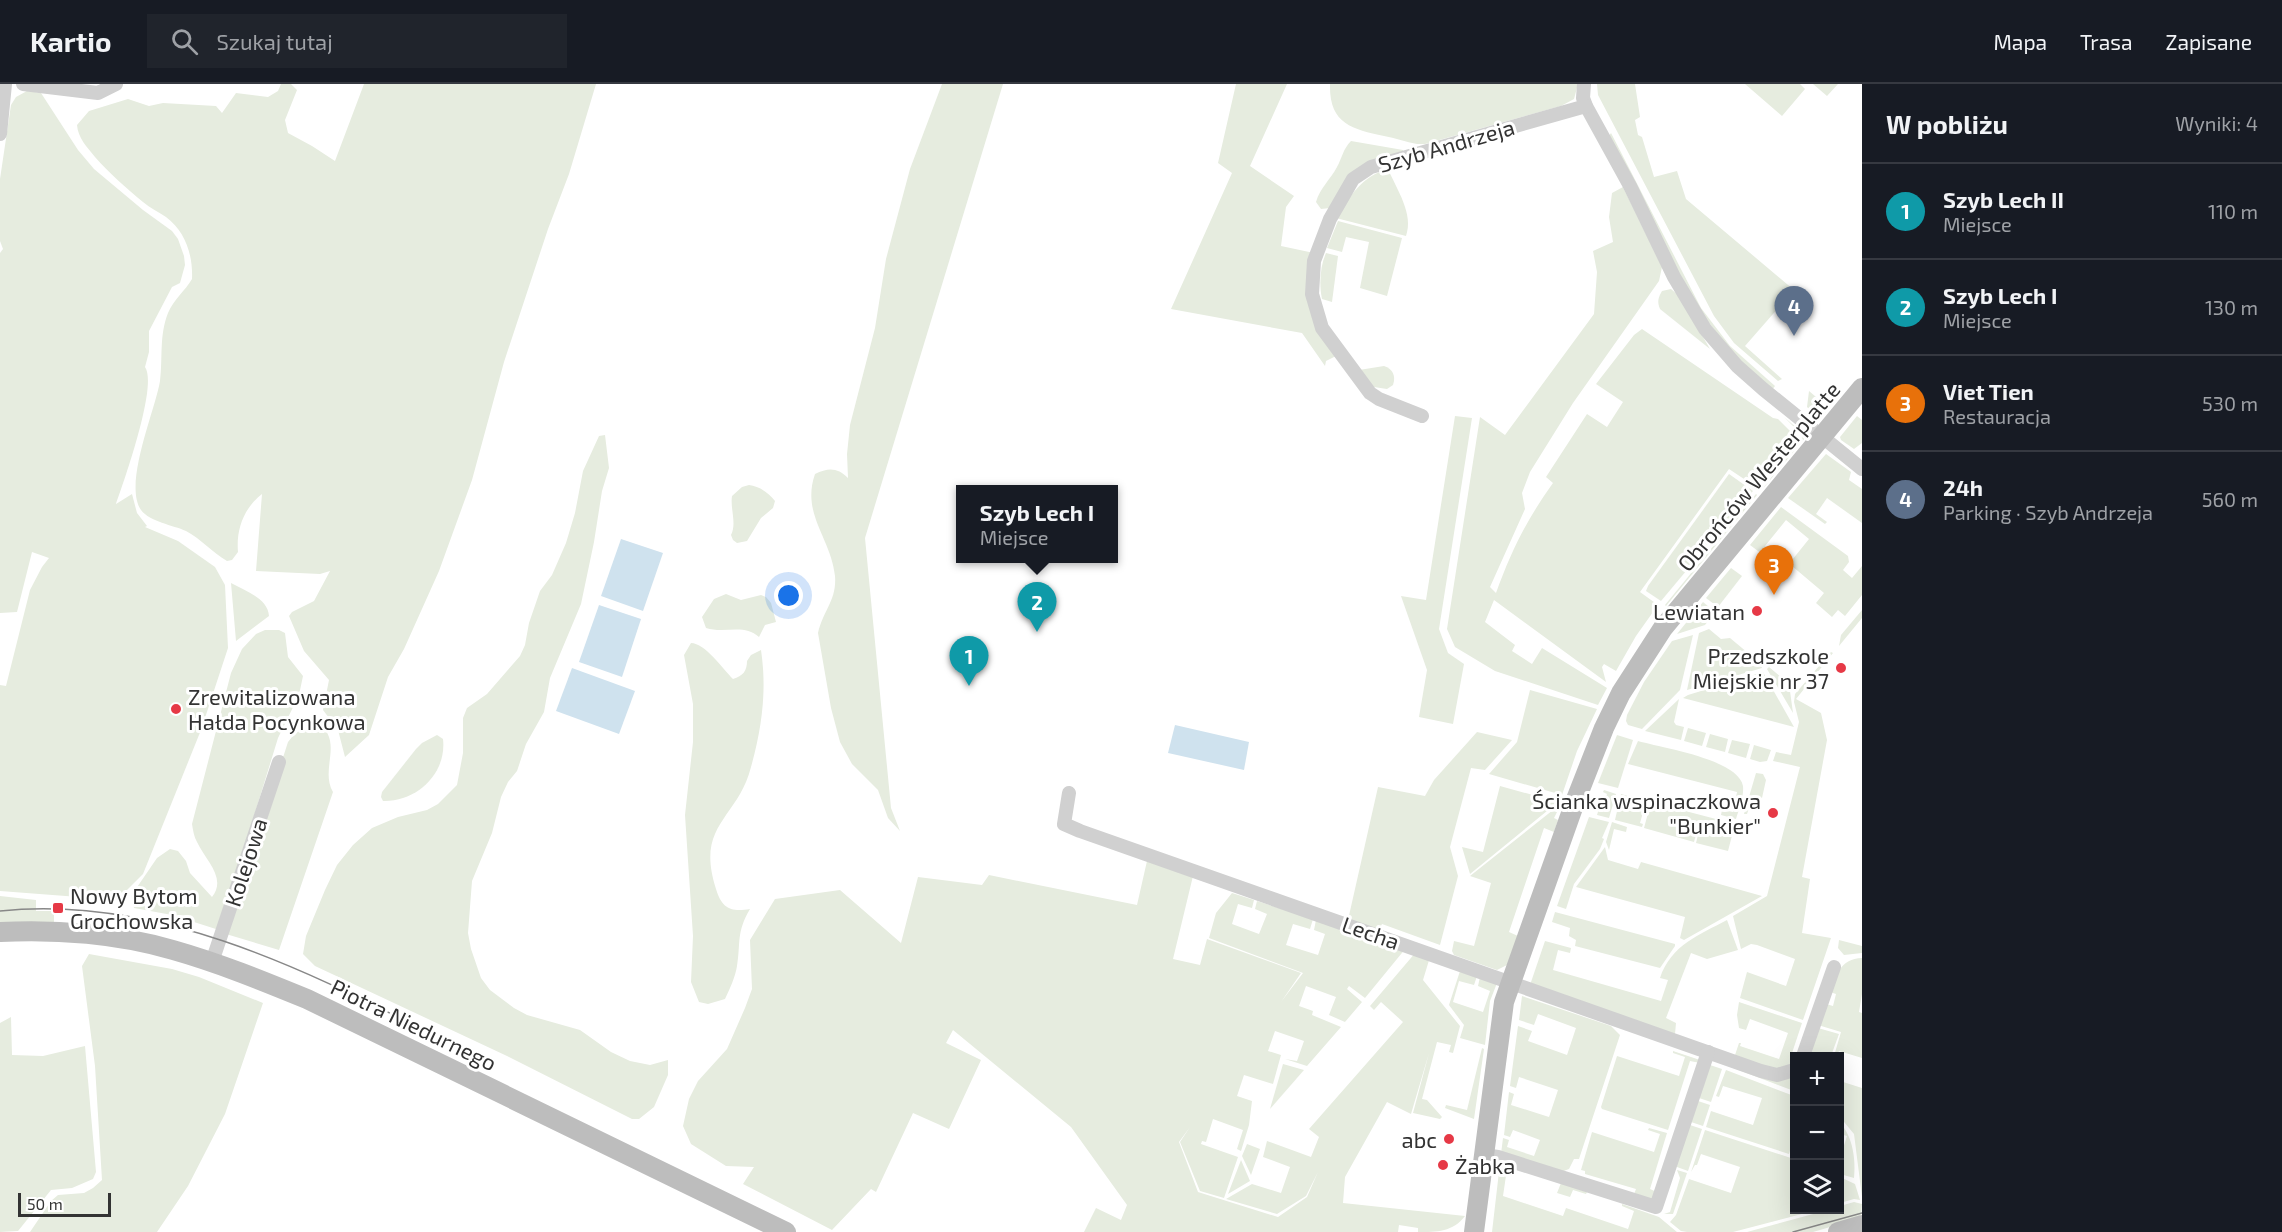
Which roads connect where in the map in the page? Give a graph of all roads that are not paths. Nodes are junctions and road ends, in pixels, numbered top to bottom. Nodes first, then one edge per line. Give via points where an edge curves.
1 (5, 84) edge
2 (23, 84) edge
3 (116, 84) edge
4 (1584, 84) edge
5 (1586, 106) junction
6 (0, 134) edge
7 (1862, 388) edge
8 (1422, 416) dead end
9 (1821, 437) junction
10 (1862, 469) edge
11 (279, 762) dead end
12 (1069, 793) dead end
13 (0, 932) edge
14 (212, 962) junction
15 (1834, 967) dead end
16 (1510, 983) junction
17 (1708, 1052) junction
18 (1804, 1052) edge
19 (1790, 1071) edge
20 (1484, 1155) junction
21 (1862, 1225) edge
22 (786, 1232) edge
23 (1474, 1232) edge
24 (1838, 1232) edge

1 - 6 street
2 - 3 street via 98,93
4 - 5 street
5 - 8 street, Szyb Andrzeja via 1371,167 1346,188 1314,261 1312,294 1322,328 1371,393
5 - 9 street via 1705,329 1737,366
7 - 9 street, Obrońców Westerplatte
9 - 10 street
9 - 16 street, Obrońców Westerplatte via 1676,611 1621,693 1582,782
11 - 14 street, Kolejowa
12 - 16 street, Lecha via 1064,824
13 - 14 street, Piotra Niedurnego via 107,937
14 - 22 street, Piotra Niedurnego via 307,999
15 - 18 street
16 - 17 street, Lecha
16 - 20 street, Obrońców Westerplatte via 1504,1002
17 - 19 street, Lecha via 1777,1075
17 - 20 street via 1656,1207
20 - 23 street, Obrońców Westerplatte
21 - 24 street

